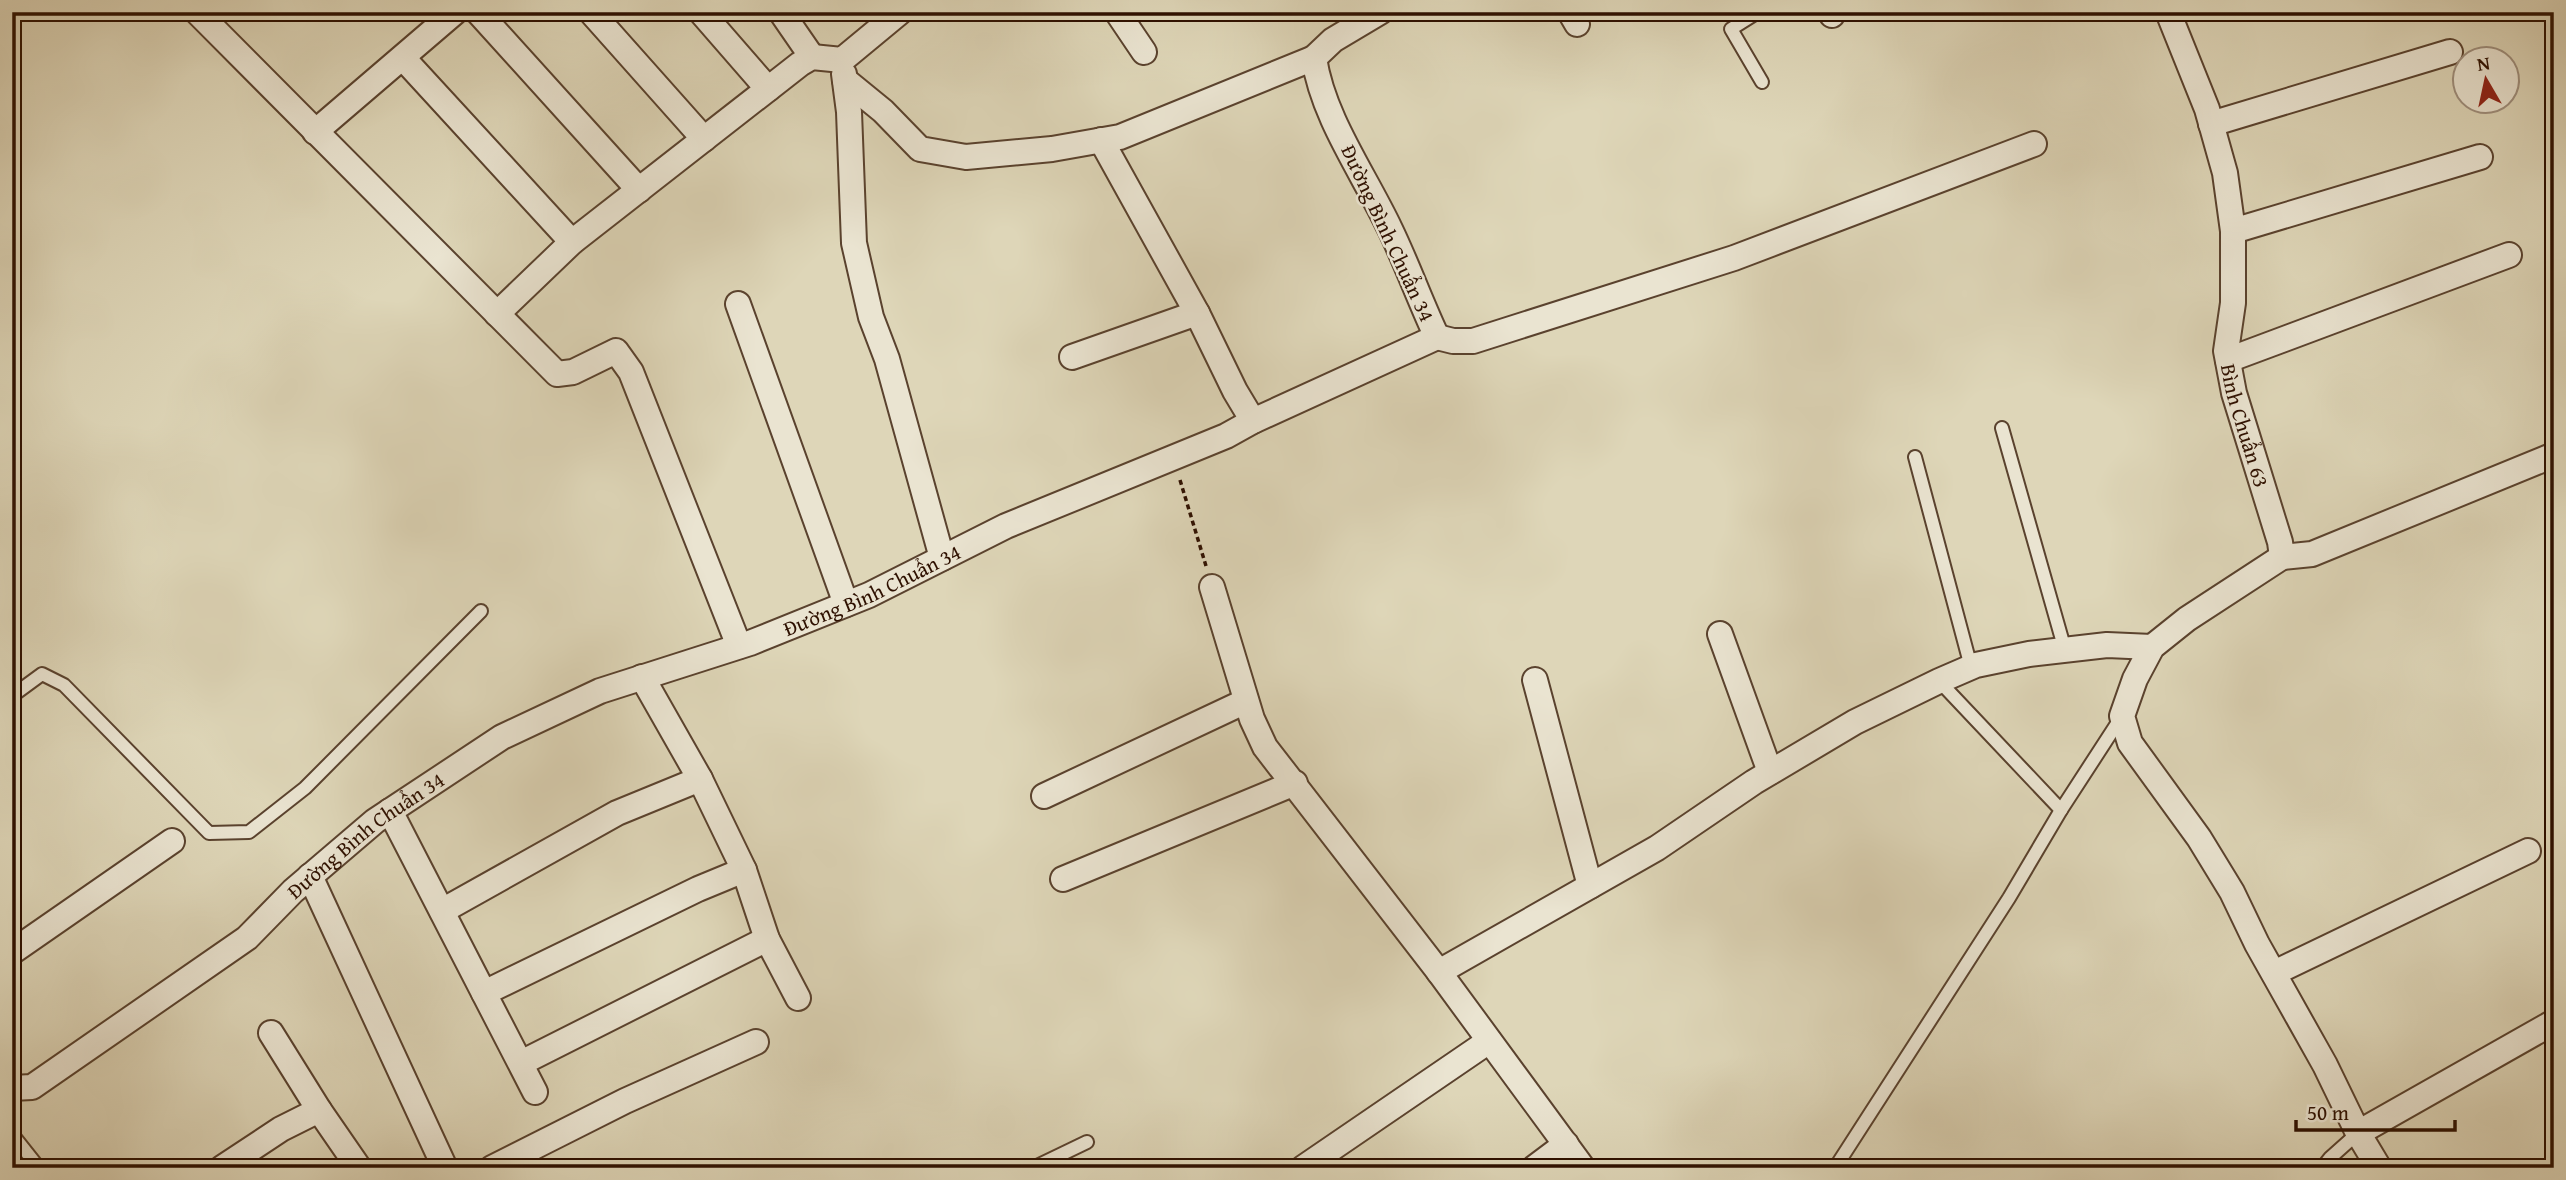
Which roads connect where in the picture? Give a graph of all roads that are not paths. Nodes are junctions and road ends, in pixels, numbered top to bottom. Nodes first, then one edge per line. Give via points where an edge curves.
1 (197, 12) edge
2 (455, 12) edge
3 (478, 12) edge
4 (592, 12) edge
5 (701, 12) edge
6 (781, 12) edge
7 (900, 12) edge
8 (1117, 12) edge
9 (1380, 12) edge
10 (1758, 12) edge
11 (2168, 12) edge
12 (1344, 22) edge
13 (1144, 52) dead end
14 (2450, 52) dead end
15 (812, 57) junction
16 (402, 58) junction
17 (1314, 58) junction
18 (843, 70) junction
19 (1762, 82) dead end
20 (768, 89) junction
21 (2211, 124) junction
22 (315, 132) junction
23 (704, 139) junction
24 (1101, 140) junction
25 (2034, 144) dead end
26 (2480, 158) dead end
27 (639, 190) junction
28 (2233, 231) junction
29 (572, 242) junction
30 (2509, 255) dead end
31 (738, 304) dead end
32 (1197, 313) junction
33 (497, 314) junction
34 (1437, 337) junction
35 (1072, 357) dead end
36 (2228, 360) junction
37 (1253, 421) junction
38 (2001, 428) dead end
39 (2554, 455) edge
40 (1915, 457) dead end
41 (2283, 557) junction
42 (942, 558) junction
43 (1212, 587) road end
44 (846, 604) junction
45 (481, 611) dead end
46 (1720, 634) dead end
47 (739, 646) junction
48 (2152, 647) junction
49 (2065, 650) junction
50 (1971, 667) junction
51 (642, 677) junction
52 (1535, 680) dead end
53 (1939, 681) junction
54 (12, 696) edge
55 (1247, 701) junction
56 (2122, 716) junction
57 (1770, 772) junction
58 (700, 779) junction
59 (1295, 783) junction
60 (1044, 796) dead end
61 (2061, 810) junction
62 (390, 811) junction
63 (172, 841) dead end
64 (2528, 851) dead end
65 (744, 870) junction
66 (310, 876) junction
67 (1063, 879) dead end
68 (1590, 886) junction
69 (442, 911) junction
70 (767, 939) junction
71 (12, 952) edge
72 (1439, 972) junction
73 (2273, 973) junction
74 (484, 993) junction
75 (798, 998) dead end
76 (2554, 1022) edge
77 (271, 1033) dead end
78 (1489, 1041) junction
79 (757, 1042) dead end
80 (521, 1063) junction
81 (12, 1088) edge
82 (536, 1092) dead end
83 (319, 1110) junction
84 (2358, 1133) junction
85 (12, 1134) edge
86 (1087, 1142) dead end
87 (1566, 1144) junction
88 (39, 1168) edge
89 (222, 1168) edge
90 (359, 1168) edge
91 (445, 1168) edge
92 (492, 1168) edge
93 (1033, 1168) edge
94 (1303, 1168) edge
95 (1534, 1168) edge
96 (1583, 1168) edge
97 (1835, 1168) edge
98 (2322, 1168) edge
99 (2379, 1168) edge

1 - 22 street
2 - 16 street
3 - 27 street
4 - 23 street
5 - 20 street
6 - 15 street
7 - 18 street
8 - 13 street
9 - 12 street
10 - 19 lane via 1731,29
11 - 21 street, Bình Chuẩn 63
12 - 17 street
14 - 21 street
15 - 18 street
15 - 20 street
16 - 22 street
16 - 29 street
17 - 24 street via 1120,137
17 - 34 street, Đường Bình Chuẩn 34 via 1349,153 1390,229
18 - 24 street via 920,149 966,157
18 - 42 street via 854,243 871,317
20 - 23 street
21 - 28 street, Bình Chuẩn 63 via 2225,173
22 - 33 street
23 - 27 street
24 - 32 street
25 - 34 street via 1734,258 1473,341
26 - 28 street
27 - 29 street
28 - 36 street, Bình Chuẩn 63
29 - 33 street
30 - 36 street
31 - 44 street
32 - 35 street
32 - 37 street
33 - 47 street via 557,374 573,372 616,351 631,372
34 - 37 street, Đường Bình Chuẩn 34
36 - 41 street, Bình Chuẩn 63
37 - 42 street, Đường Bình Chuẩn 34
38 - 49 lane
39 - 41 street via 2312,554
40 - 50 lane
41 - 48 street via 2196,612
42 - 44 street, Đường Bình Chuẩn 34
43 - 55 street
44 - 47 street, Đường Bình Chuẩn 34
45 - 54 lane via 305,788 249,832 209,834 64,685 42,674
46 - 57 street
47 - 51 street, Đường Bình Chuẩn 34
48 - 49 street via 2107,645
48 - 56 street via 2134,679
49 - 50 street
50 - 53 street
51 - 58 street
51 - 62 street, Đường Bình Chuẩn 34 via 600,691 502,737
52 - 68 street
53 - 57 street via 1855,722
53 - 61 lane
55 - 59 street via 1265,747
55 - 60 street
56 - 61 lane
56 - 73 street via 2130,743 2199,838
57 - 68 street via 1657,848
58 - 65 street
58 - 69 street via 617,813
59 - 67 street
59 - 72 street
61 - 97 lane
62 - 66 street, Đường Bình Chuẩn 34
62 - 69 street
63 - 71 street
64 - 73 street
65 - 70 street
65 - 74 street
66 - 81 street, Đường Bình Chuẩn 34 via 247,938 32,1087
66 - 91 street
68 - 72 street
69 - 74 street
70 - 75 street
70 - 80 street
72 - 78 street
73 - 84 street
74 - 80 street
76 - 84 street
77 - 83 street
78 - 87 street
78 - 94 street
79 - 92 street
80 - 82 street
83 - 89 street
83 - 90 street
84 - 98 lane
84 - 99 street
85 - 88 lane
86 - 93 lane
87 - 95 street
87 - 96 street

